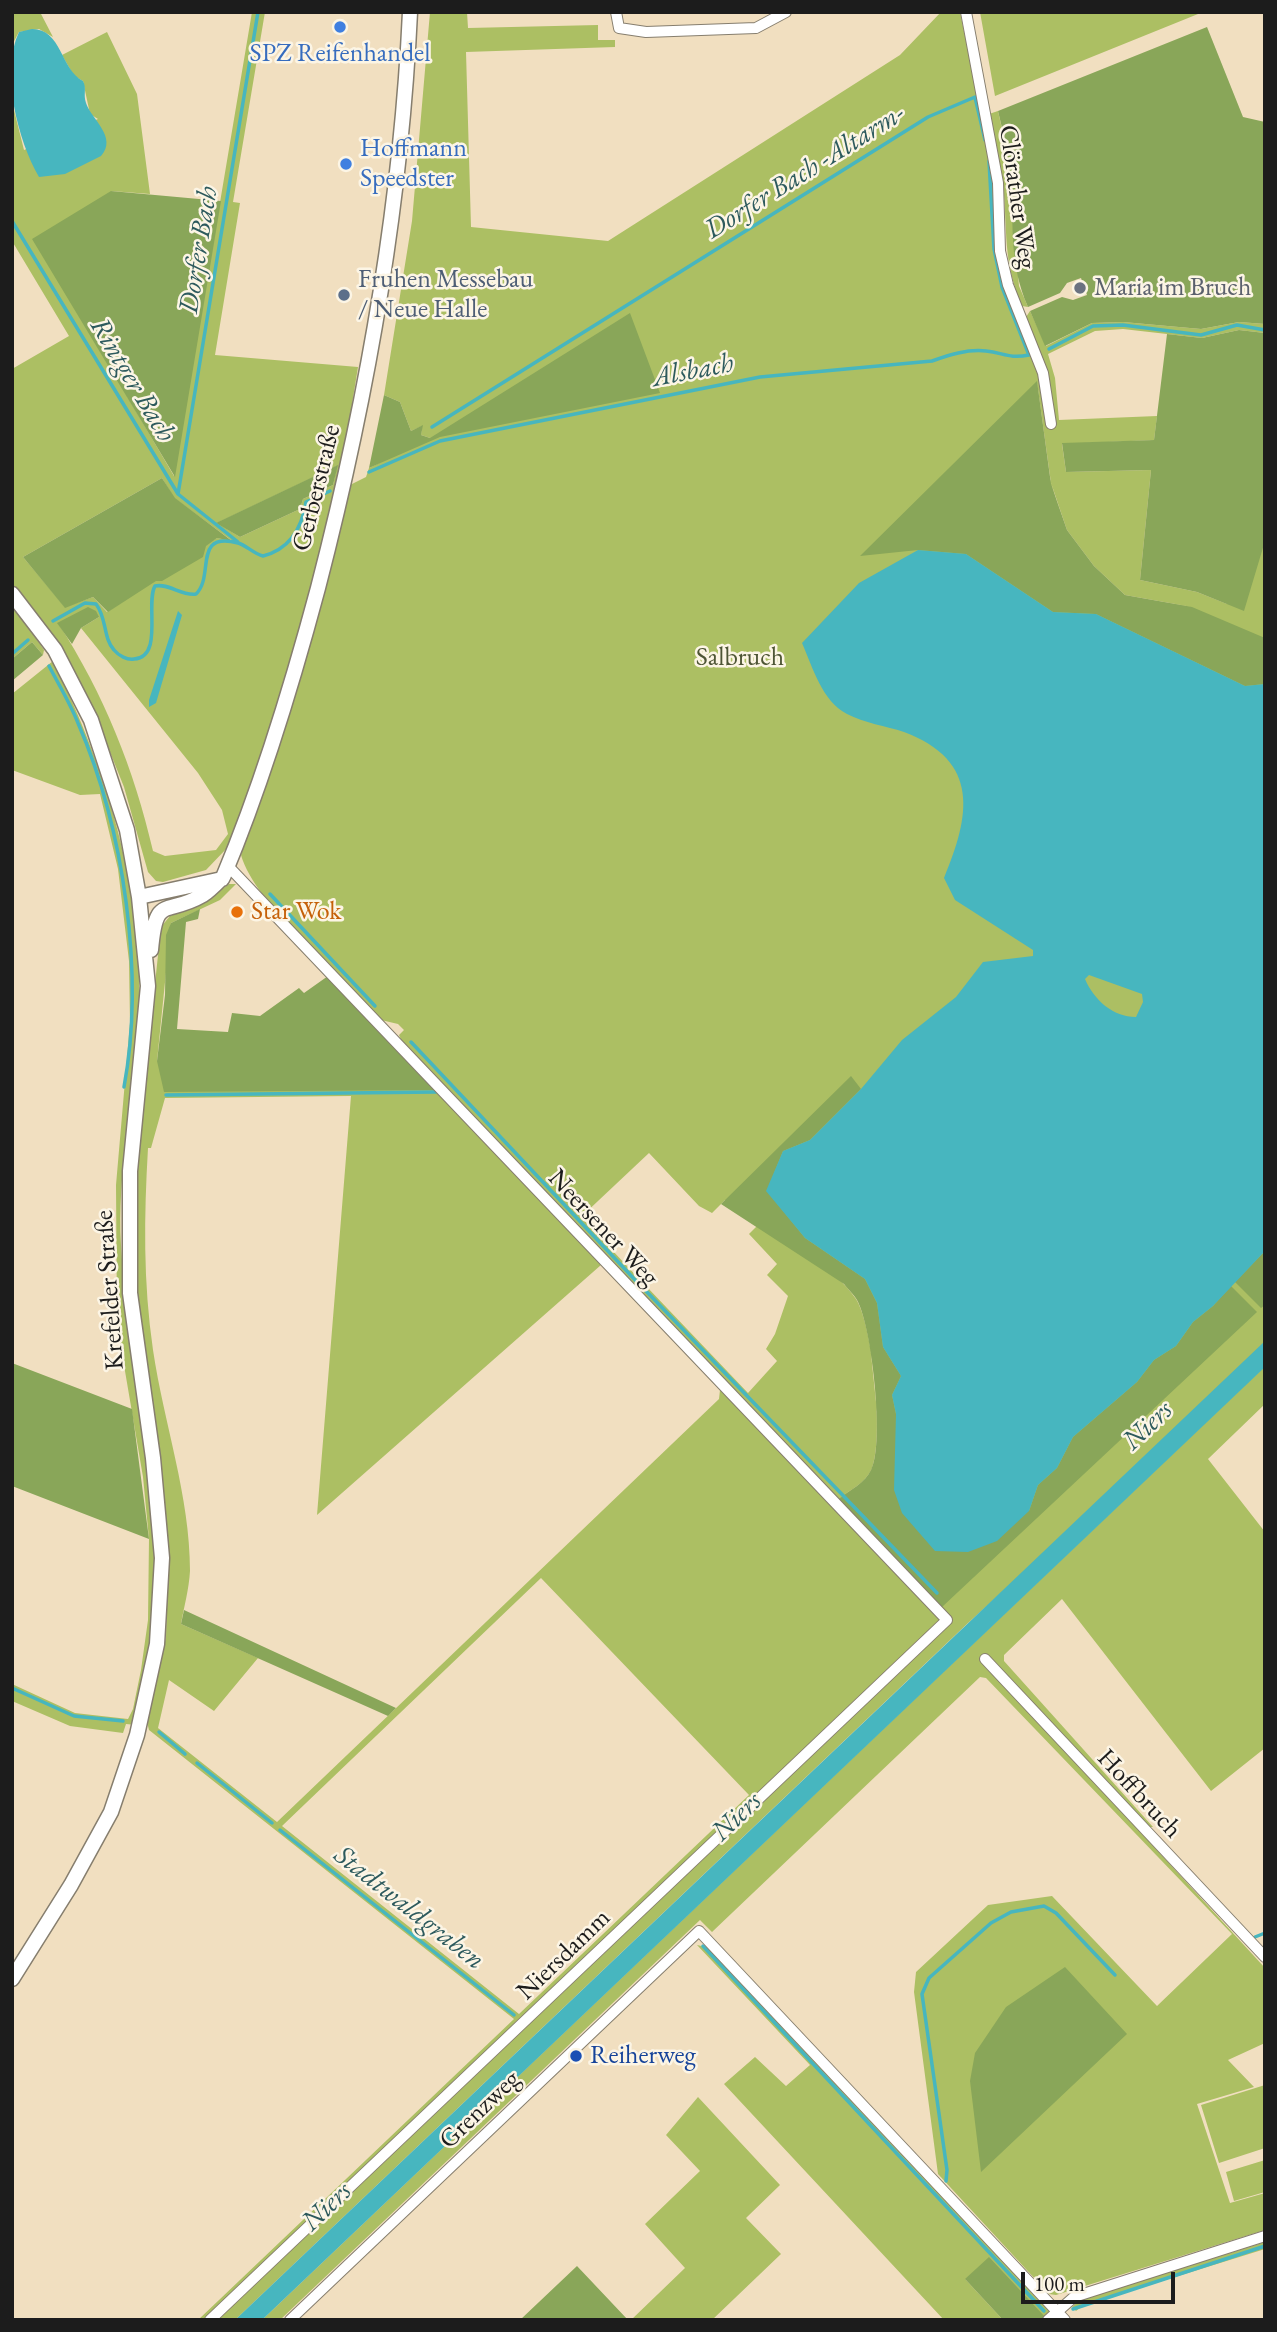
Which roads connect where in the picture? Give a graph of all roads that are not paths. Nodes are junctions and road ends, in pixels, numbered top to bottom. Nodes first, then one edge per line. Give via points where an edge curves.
1 (410, 12) edge
2 (617, 12) edge
3 (786, 12) edge
4 (966, 12) edge
5 (1051, 424) dead end
6 (12, 594) edge
7 (225, 872) junction
8 (139, 897) junction
9 (148, 986) junction
10 (947, 1620) joint
11 (985, 1659) dead end
12 (1265, 1957) edge
13 (12, 1979) edge
14 (1265, 2236) edge
15 (1062, 2316) edge
16 (210, 2320) edge
17 (290, 2320) edge
18 (1048, 2320) edge

1 - 7 main road, Gerberstraße via 390,235 351,462 293,678
2 - 3 street via 619,28 646,32 756,28
4 - 5 street, Clörather Weg via 998,183 1000,250 1008,285 1043,373
6 - 8 main road, Krefelder Straße via 55,650 91,720 127,830
7 - 8 main road
7 - 9 main road via 202,895 158,914
7 - 10 street, Neersener Weg
8 - 9 main road, Krefelder Straße
9 - 13 main road, Krefelder Straße via 128,1241 133,1322 162,1558 157,1644 137,1735 111,1812
10 - 16 street, Niersdamm
11 - 12 street, Hoffbruch
14 - 15 street via 1074,2297
15 - 17 street, Grenzweg via 699,1931
15 - 18 street

